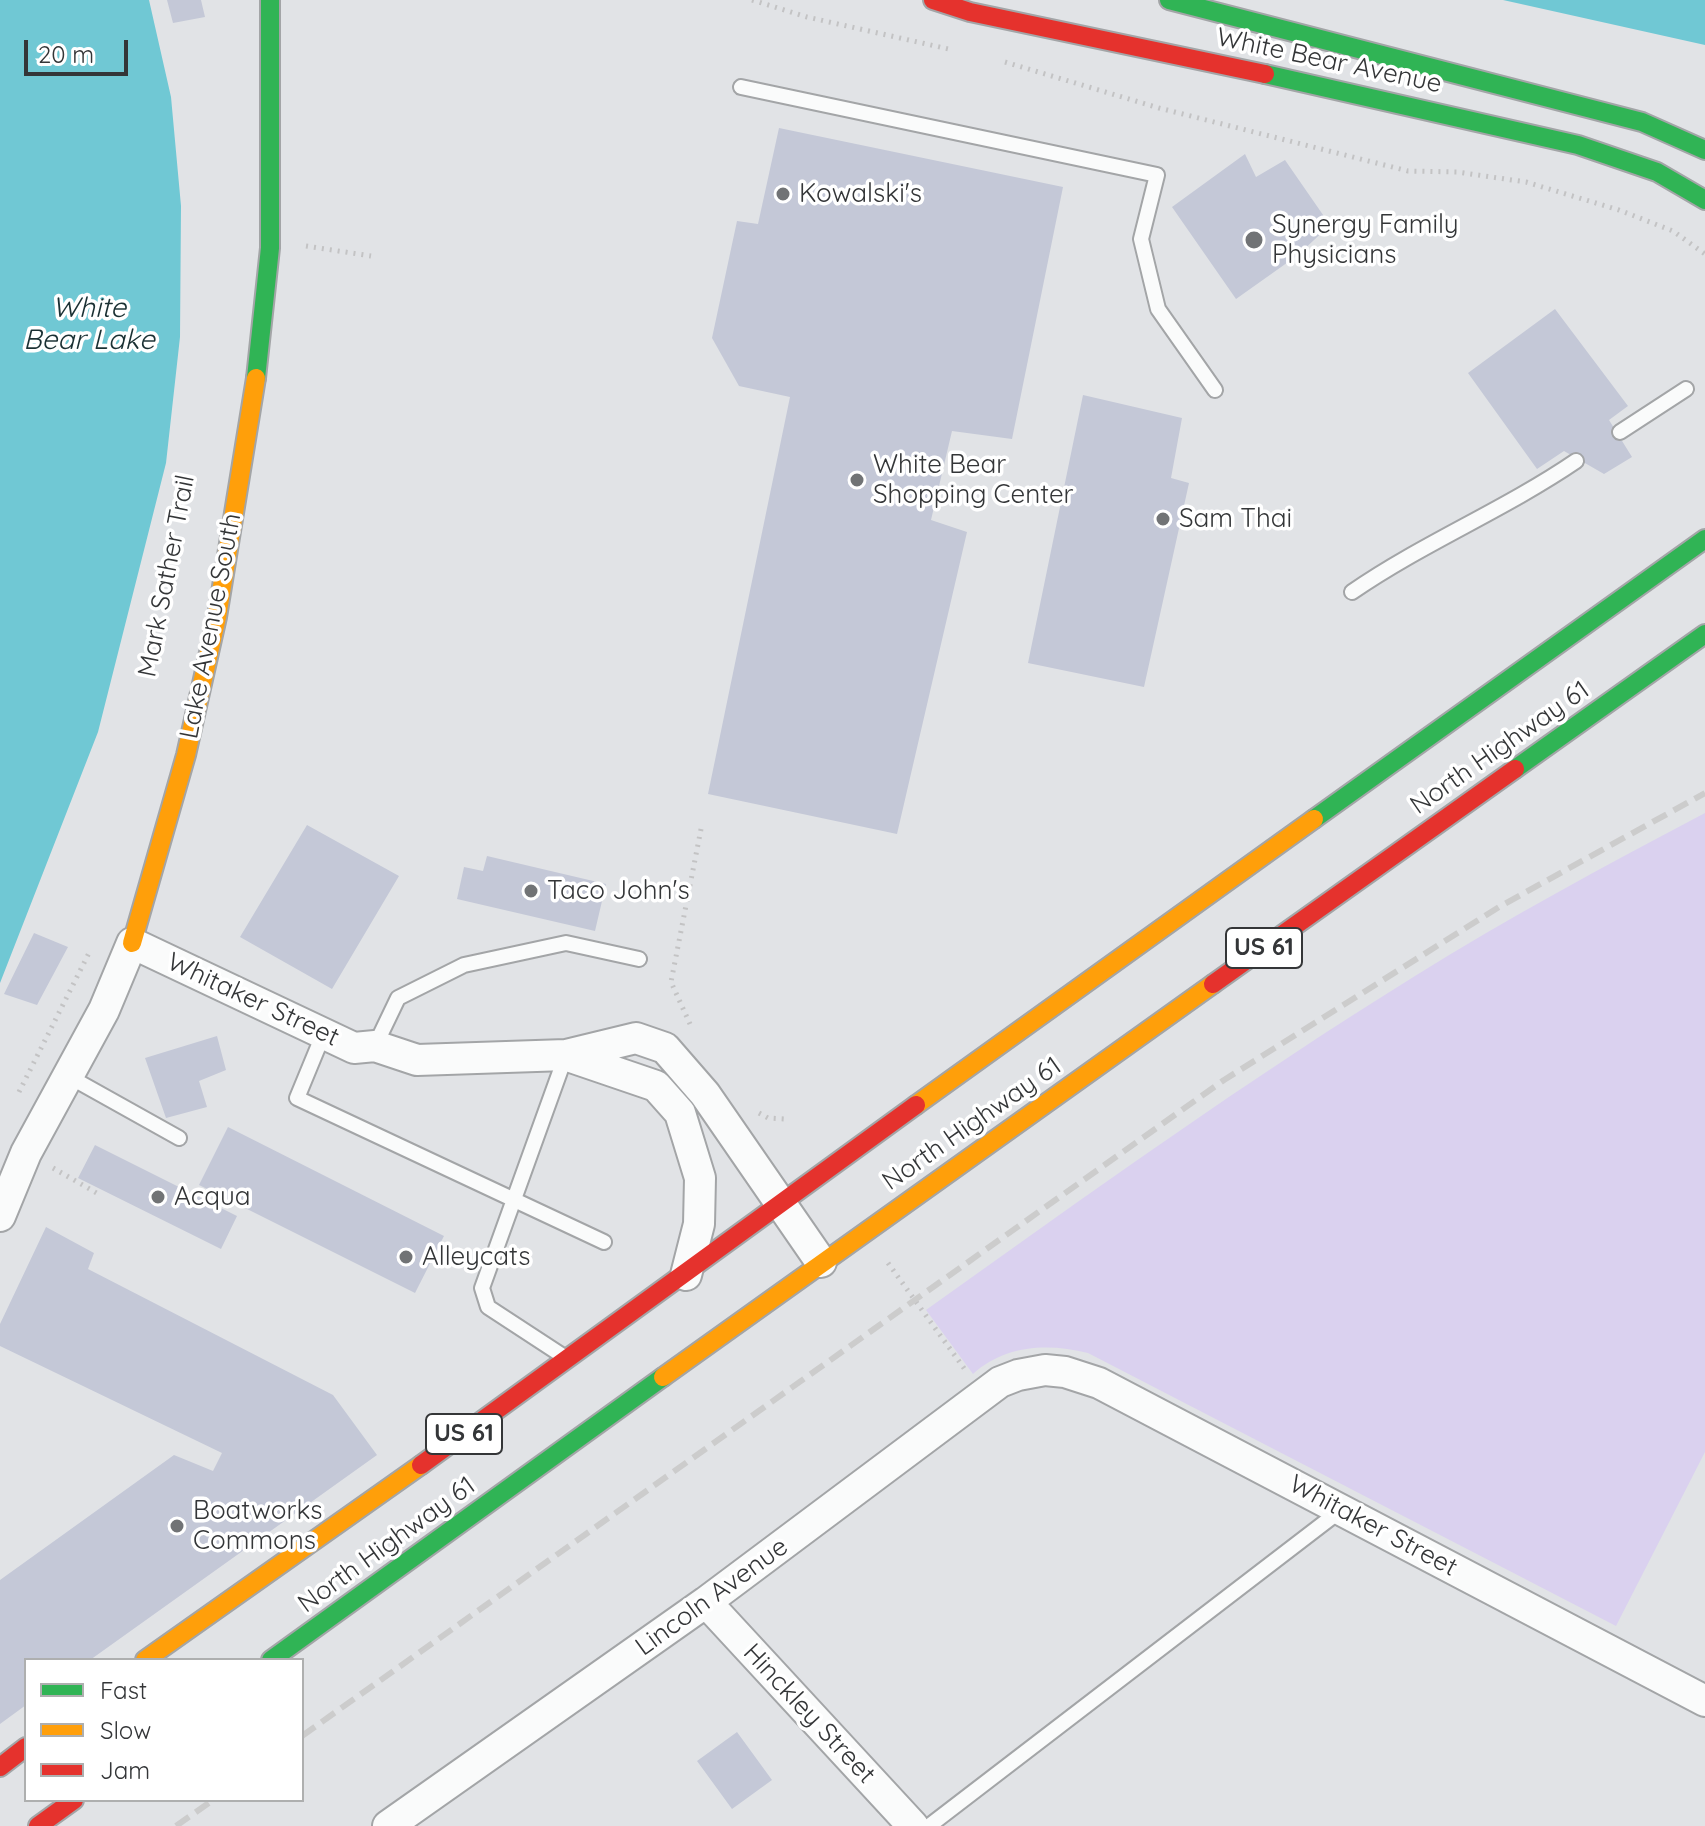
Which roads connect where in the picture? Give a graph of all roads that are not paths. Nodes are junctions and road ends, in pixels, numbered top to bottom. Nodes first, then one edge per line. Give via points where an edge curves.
1 (270, 0) edge
2 (933, 0) edge
3 (1169, 0) edge
4 (741, 87) dead end
5 (1705, 150) edge
6 (1705, 200) edge
7 (1686, 389) dead end
8 (1215, 390) dead end
9 (1620, 432) dead end
10 (1576, 461) dead end
11 (1705, 539) edge
12 (1352, 592) dead end
13 (1705, 634) edge
14 (132, 943) junction
15 (639, 959) dead end
16 (323, 1035) junction
17 (375, 1046) junction
18 (566, 1055) junction
19 (68, 1076) junction
20 (179, 1138) dead end
21 (515, 1199) junction
22 (4, 1204) edge
23 (781, 1206) junction
24 (604, 1242) dead end
25 (821, 1262) junction
26 (686, 1275) junction
27 (569, 1360) junction
28 (1035, 1371) joint
29 (1341, 1510) junction
30 (706, 1602) junction
31 (148, 1658) edge
32 (274, 1658) edge
33 (1705, 1701) edge
34 (24, 1749) edge
35 (0, 1767) edge
36 (71, 1802) edge
37 (38, 1826) edge
38 (388, 1826) edge
39 (913, 1826) edge
40 (929, 1826) edge

1 - 14 main road, Lake Avenue South via 270,248 256,378 217,617 186,755
2 - 6 main road, White Bear Avenue via 1563,141 1657,172
3 - 5 main road, White Bear Avenue via 1642,122
4 - 8 lane via 1157,175 1141,239 1158,309
7 - 9 lane
10 - 12 lane
11 - 23 main road, North Highway 61 / US 61
13 - 25 main road, North Highway 61 / US 61
14 - 16 street, Whitaker Street
14 - 19 street, Lake Avenue South
15 - 17 lane via 566,943 464,965 398,998
16 - 17 street, Whitaker Street via 354,1048
16 - 21 lane via 297,1098
17 - 18 street, Whitaker Street via 417,1060
18 - 21 lane
18 - 23 street, Whitaker Street via 636,1038 665,1048 705,1094
18 - 26 street, Whitaker Street via 656,1086 680,1113 700,1178 699,1224
19 - 20 lane
19 - 22 street, Lake Avenue South
21 - 24 lane
21 - 27 lane via 482,1288 488,1307
23 - 25 street, Whitaker Street
23 - 26 main road, North Highway 61 / US 61
25 - 32 main road, North Highway 61 / US 61
26 - 27 main road, North Highway 61 / US 61
27 - 31 main road, North Highway 61 / US 61
28 - 29 street, Whitaker Street via 1065,1372 1099,1383
28 - 30 street, Lincoln Avenue via 1006,1379
29 - 33 street, Whitaker Street
29 - 40 lane
30 - 38 street, Lincoln Avenue
30 - 39 street, Hinckley Street
34 - 35 main road
36 - 37 main road

